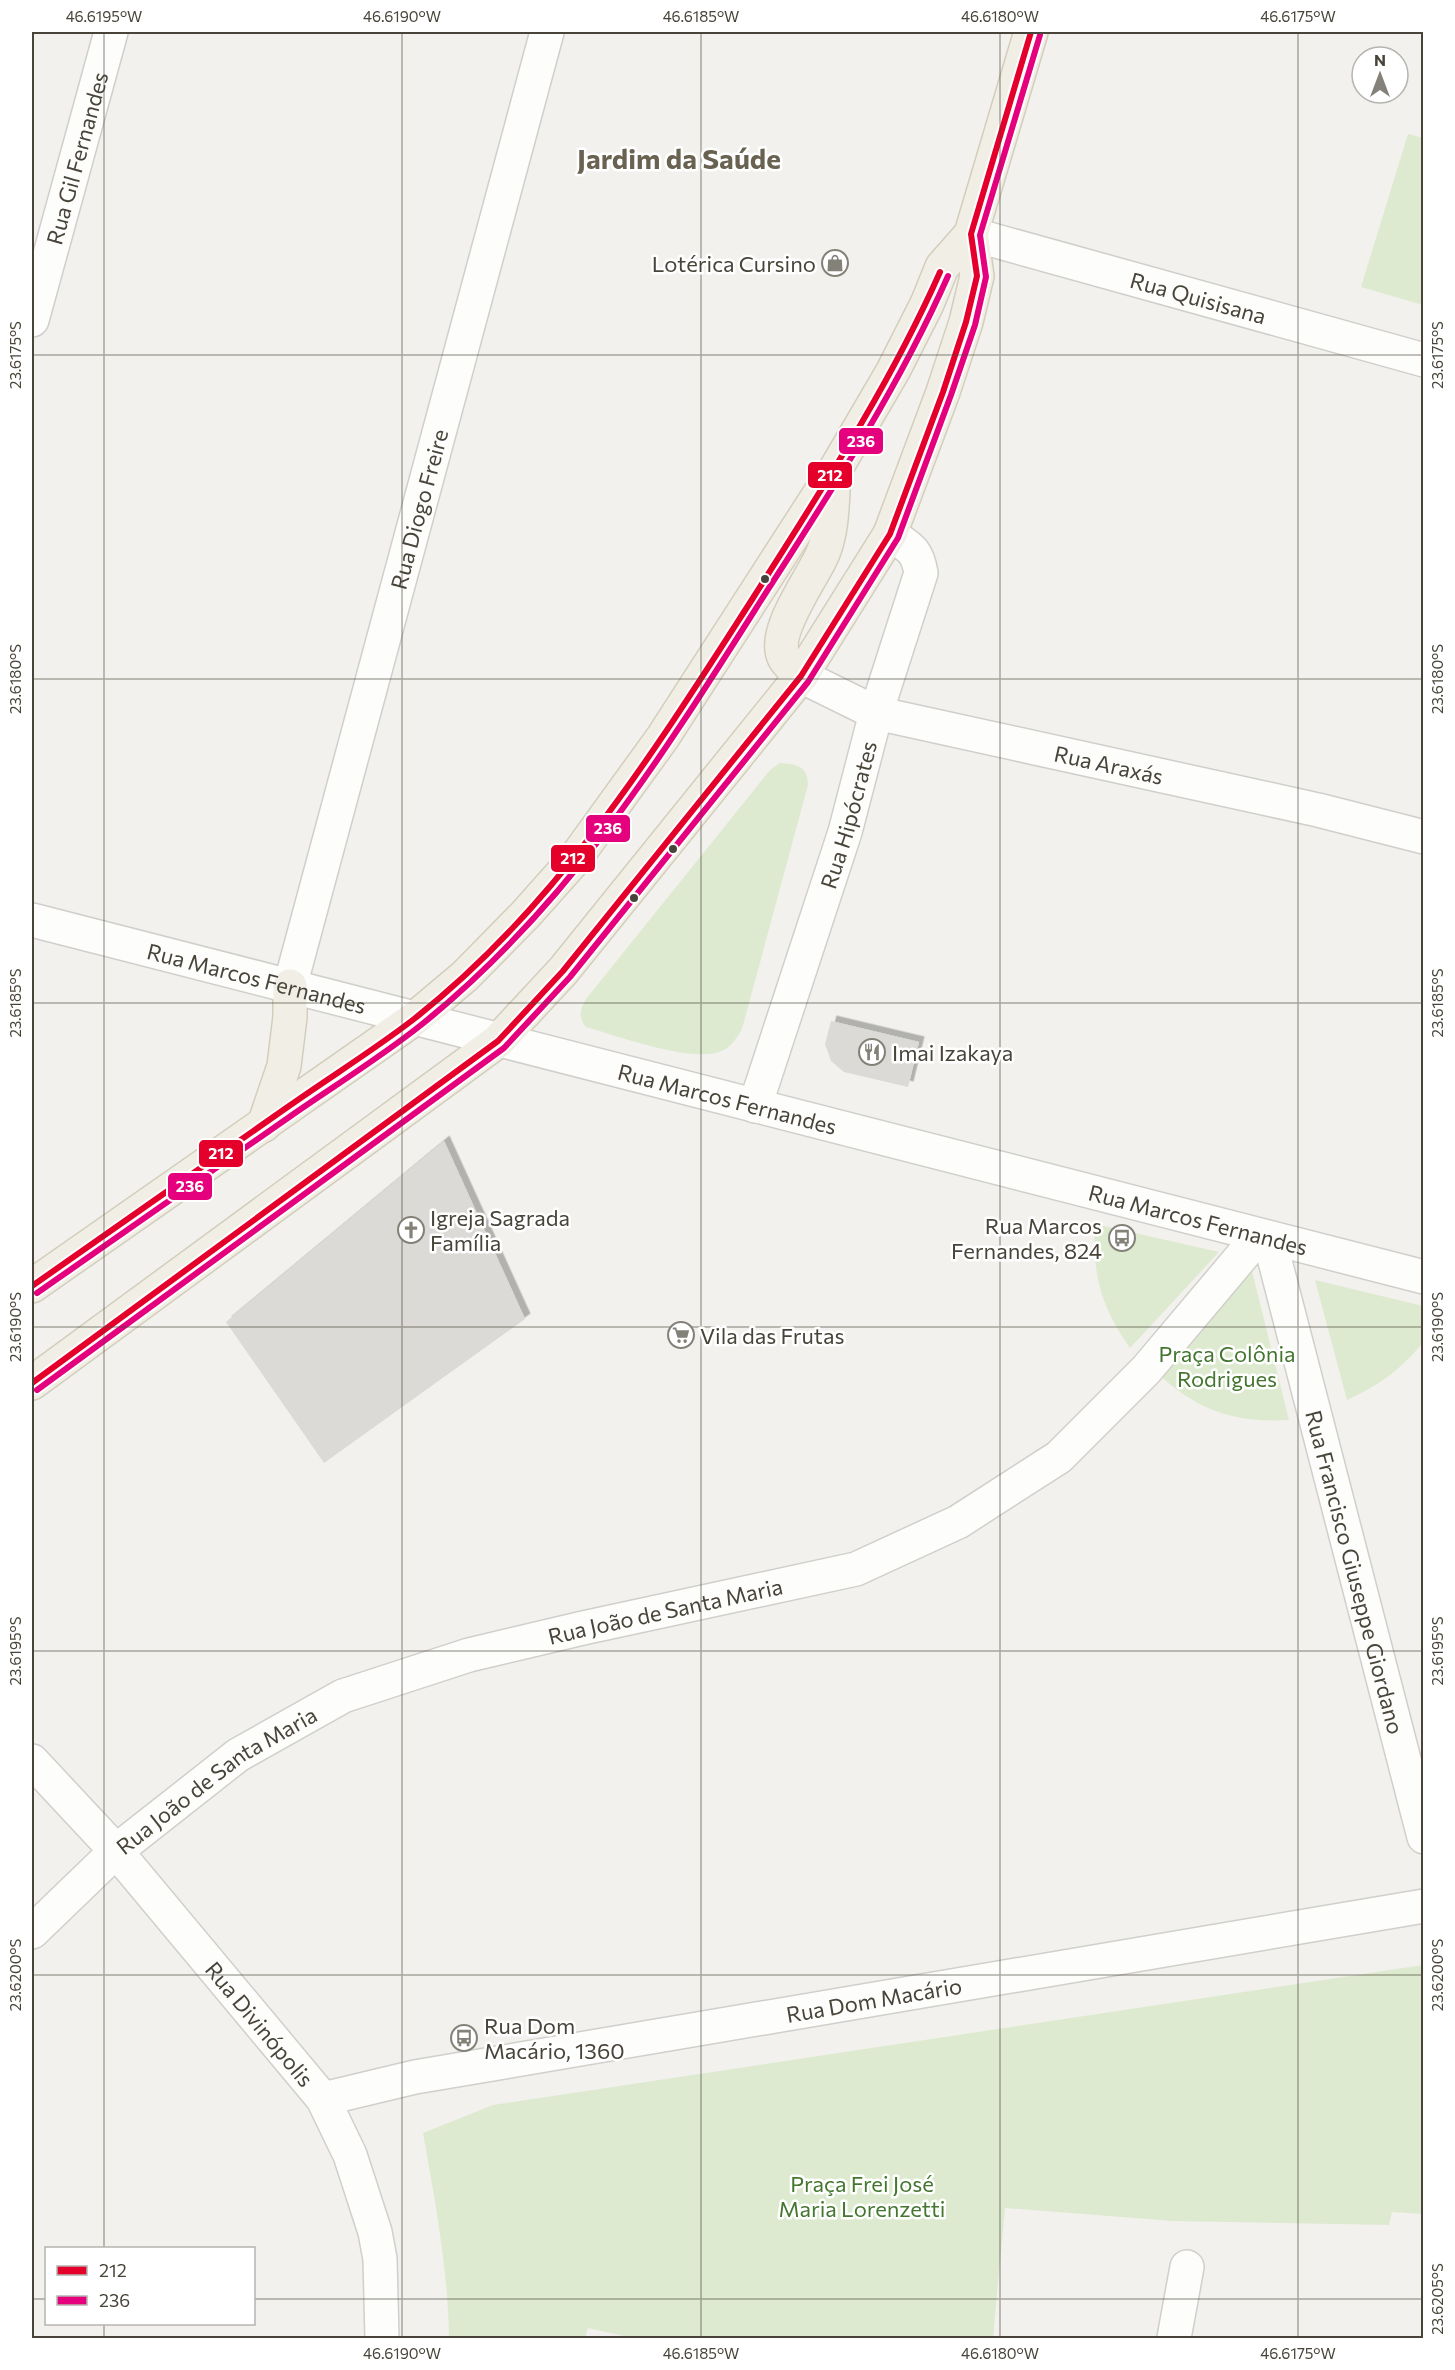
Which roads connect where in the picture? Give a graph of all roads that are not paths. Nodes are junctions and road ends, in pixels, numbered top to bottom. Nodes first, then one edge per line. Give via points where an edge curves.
1 (111, 32) edge
2 (547, 32) edge
3 (1031, 32) edge
4 (971, 234) junction
5 (32, 320) edge
6 (1424, 360) edge
7 (835, 470) junction
8 (890, 534) junction
9 (801, 676) junction
10 (876, 713) junction
11 (1424, 837) edge
12 (32, 920) edge
13 (290, 986) junction
14 (414, 1019) junction
15 (498, 1041) junction
16 (755, 1106) junction
17 (264, 1125) junction
18 (1264, 1237) junction
19 (1424, 1278) edge
20 (32, 1286) edge
21 (32, 1383) edge
22 (32, 1761) edge
23 (1424, 1837) edge
24 (116, 1851) junction
25 (1424, 1906) edge
26 (32, 1932) edge
27 (323, 2099) junction
28 (1187, 2267) dead end
29 (381, 2338) edge
30 (1174, 2338) edge

1 - 5 street, Rua Gil Fernandes
2 - 13 street, Rua Diogo Freire
3 - 4 main road
4 - 6 street, Rua Quisisana
4 - 7 main road via 942,267 893,371
4 - 8 main road via 977,276 966,322
7 - 9 main road via 824,552 782,638 784,658
7 - 14 main road via 663,737 574,860 465,976
8 - 9 main road
8 - 10 street, Rua Hipócrates via 914,550 921,573
9 - 10 street, Rua Araxás
9 - 15 main road via 563,970
10 - 11 street, Rua Araxás
10 - 16 street, Rua Hipócrates via 845,832
12 - 13 street, Rua Marcos Fernandes
13 - 14 street, Rua Marcos Fernandes
13 - 17 main road via 286,1058
14 - 15 street, Rua Marcos Fernandes
14 - 17 main road
15 - 16 street, Rua Marcos Fernandes
15 - 21 main road
16 - 18 street, Rua Marcos Fernandes
17 - 20 main road
18 - 19 street, Rua Marcos Fernandes
18 - 23 street, Rua Francisco Giuseppe Giordano
18 - 24 street, Rua João de Santa Maria via 1146,1370 1059,1456 958,1522 856,1569 469,1655 343,1696 238,1755
22 - 24 street, Rua Divinópolis
24 - 26 street, Rua João de Santa Maria
24 - 27 street, Rua Divinópolis
25 - 27 street, Rua Dom Macário via 415,2077
27 - 29 street, Rua Divinópolis via 350,2154 375,2232 380,2259
28 - 30 street

